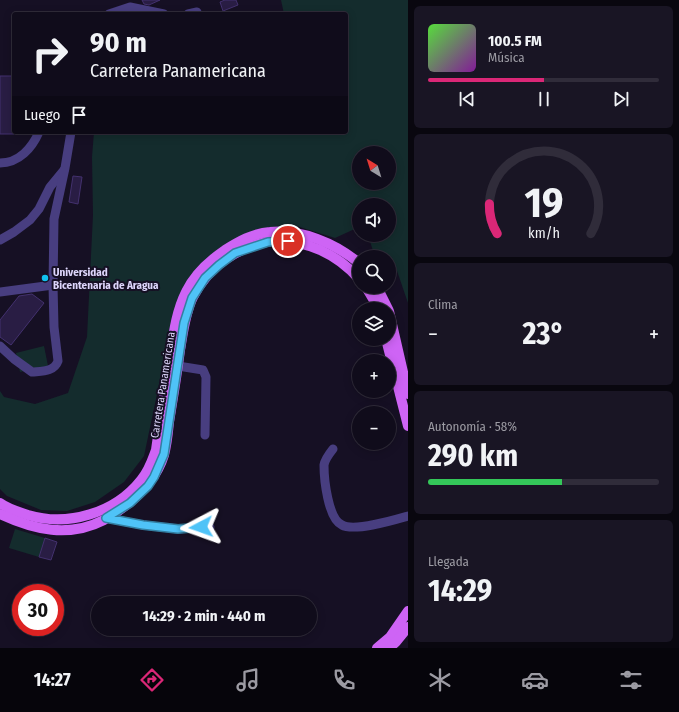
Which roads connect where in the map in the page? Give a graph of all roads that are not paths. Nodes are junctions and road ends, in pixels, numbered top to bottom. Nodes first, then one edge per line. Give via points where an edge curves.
1 (116, 12) edge
2 (154, 12) edge
3 (38, 134) edge
4 (71, 134) edge
5 (0, 163) edge
6 (65, 168) junction
7 (0, 240) edge
8 (352, 257) edge
9 (352, 272) edge
10 (52, 285) junction
11 (0, 292) edge
12 (396, 341) edge
13 (0, 346) edge
14 (388, 346) edge
15 (178, 366) junction
16 (408, 394) edge
17 (408, 426) edge
18 (206, 436) dead end
19 (333, 449) dead end
20 (0, 503) edge
21 (0, 514) edge
22 (408, 516) edge
23 (106, 518) junction
24 (210, 527) dead end
25 (408, 611) edge
26 (408, 627) edge
27 (377, 648) edge
28 (389, 648) edge

1 - 2 street via 130,7
3 - 5 street via 29,150 11,162
4 - 6 street
6 - 7 street via 50,186 39,209 30,220
6 - 10 street via 54,219
8 - 20 main road, Carretera Panamericana via 324,241 301,234 270,232 247,238 215,257 200,271 186,292 176,320 156,450 141,480 126,496 93,514 82,517 51,520 21,513
9 - 15 main road, Carretera Panamericana via 328,254 295,242 268,242 235,253 205,278 192,298 184,323
10 - 11 street
10 - 13 street via 58,361 56,365 52,369 32,372
12 - 16 main road
14 - 17 main road
15 - 18 street via 205,372
15 - 23 main road, Carretera Panamericana via 164,454 158,469 130,503
19 - 22 street via 324,464 328,503 336,521 348,527 393,521
21 - 23 main road, Carretera Panamericana via 48,530 83,529
23 - 24 street via 178,529
25 - 27 main road via 390,636
26 - 28 main road

